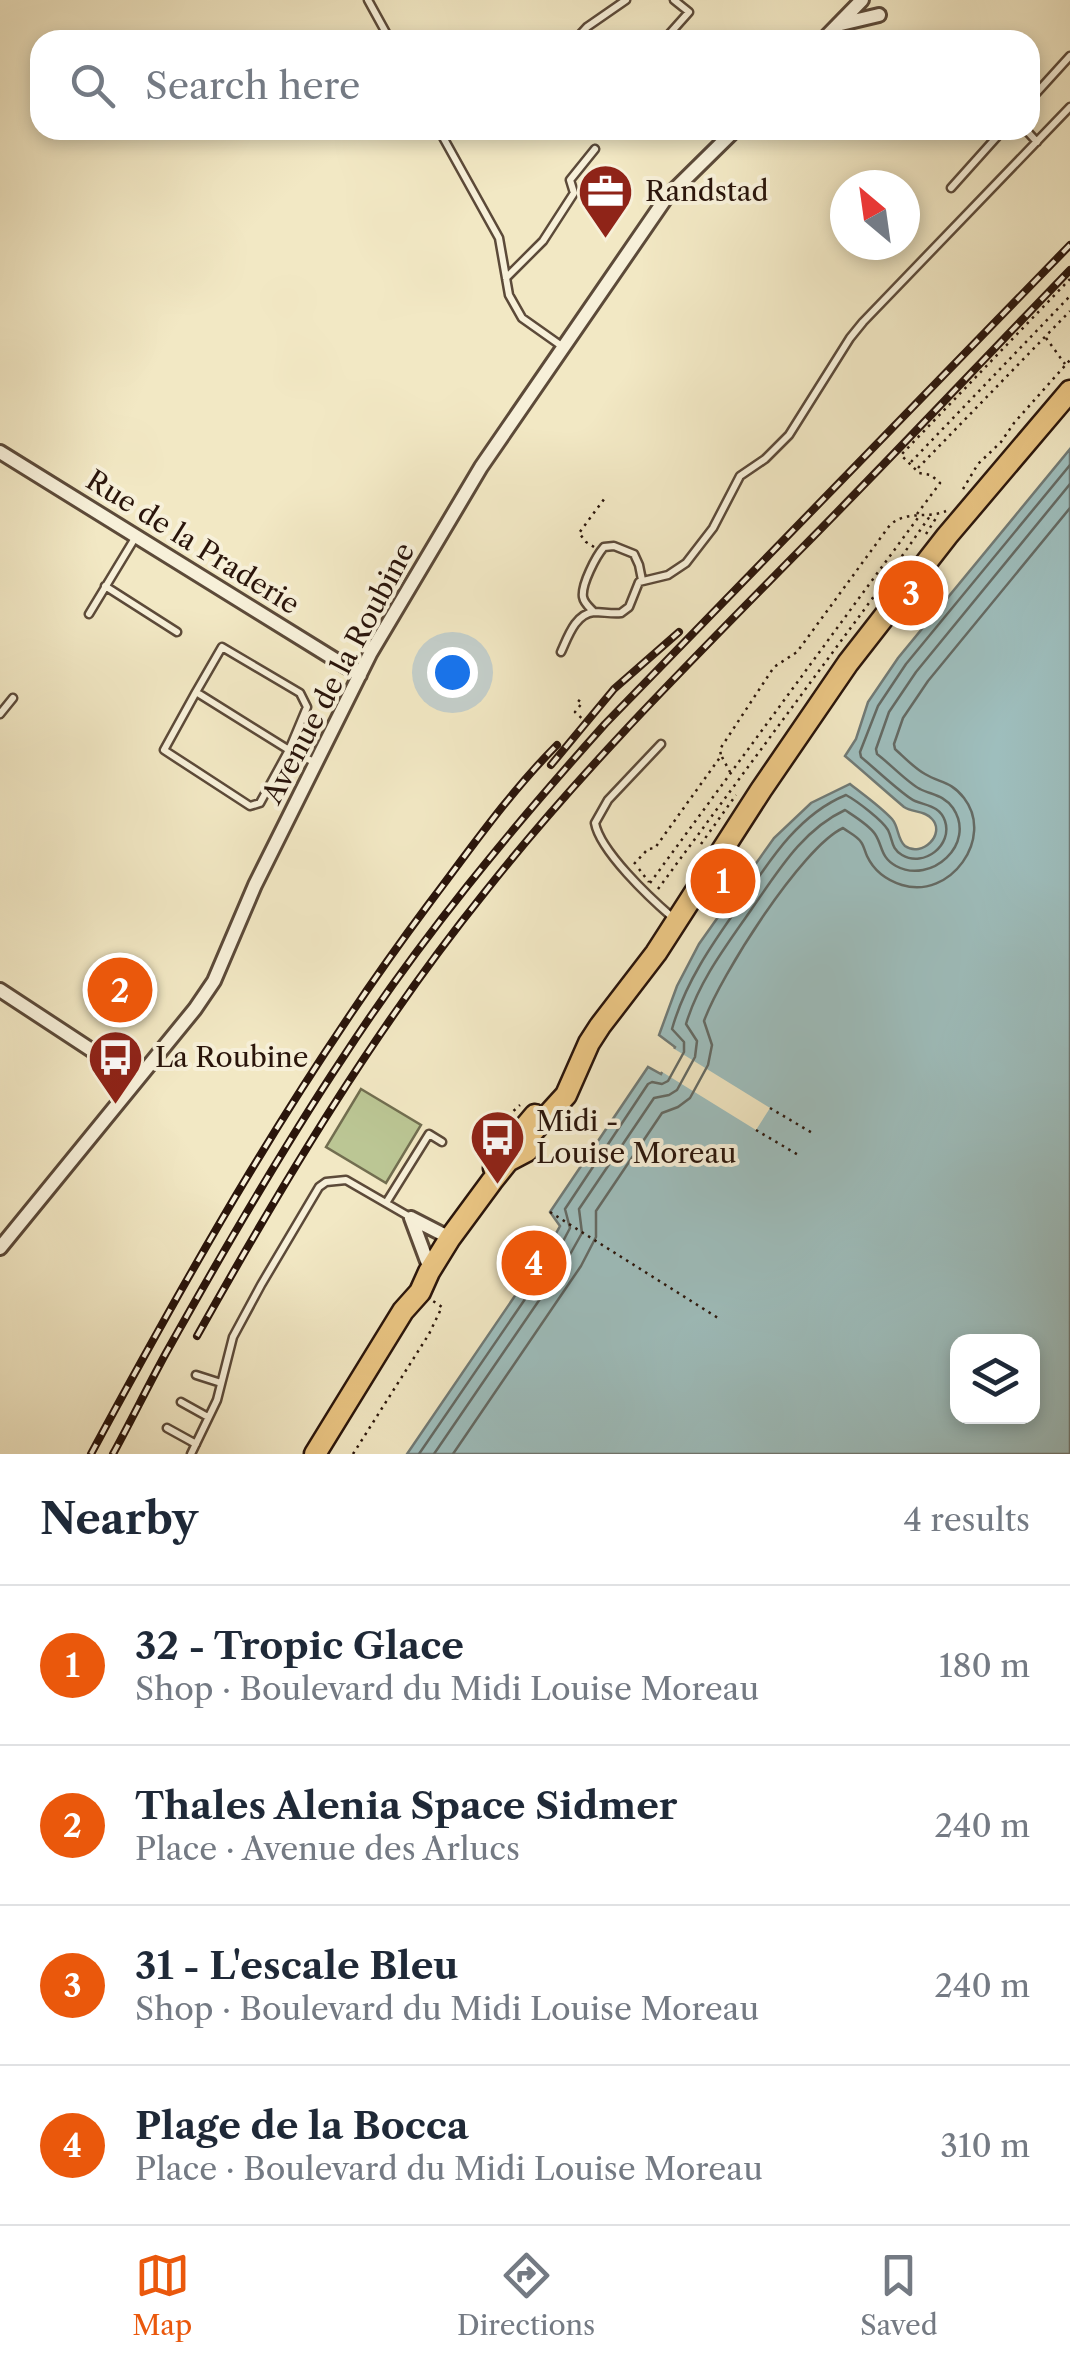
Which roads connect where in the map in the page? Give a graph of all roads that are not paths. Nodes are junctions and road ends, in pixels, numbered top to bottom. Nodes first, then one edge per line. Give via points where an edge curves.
1 (368, 0) edge
2 (626, 0) edge
3 (674, 0) edge
4 (862, 0) edge
5 (878, 15) dead end
6 (839, 24) junction
7 (384, 30) edge
8 (584, 30) edge
9 (673, 30) edge
10 (833, 30) edge
11 (1070, 56) edge
12 (1040, 89) edge
13 (1070, 107) edge
14 (1040, 139) edge
15 (445, 140) edge
16 (725, 140) edge
17 (994, 140) edge
18 (1037, 142) edge
19 (596, 148) dead end
20 (950, 188) dead end
21 (506, 278) junction
22 (564, 347) junction
23 (1070, 391) edge
24 (0, 452) edge
25 (136, 536) junction
26 (642, 580) junction
27 (105, 586) junction
28 (594, 612) junction
29 (88, 614) dead end
30 (177, 632) dead end
31 (561, 652) dead end
32 (360, 675) junction
33 (196, 692) junction
34 (13, 698) dead end
35 (0, 714) edge
36 (662, 744) dead end
37 (288, 750) junction
38 (316, 762) junction
39 (677, 921) junction
40 (0, 990) edge
41 (137, 1080) junction
42 (442, 1142) dead end
43 (386, 1203) junction
44 (410, 1218) junction
45 (447, 1237) junction
46 (0, 1248) edge
47 (426, 1261) junction
48 (196, 1375) dead end
49 (221, 1383) junction
50 (182, 1402) dead end
51 (208, 1417) junction
52 (168, 1428) dead end
53 (196, 1444) junction
54 (191, 1454) edge
55 (311, 1454) edge

1 - 7 lane
2 - 8 lane
3 - 9 lane via 689,12
4 - 6 street
5 - 6 street
6 - 10 street
11 - 12 lane
13 - 14 lane
15 - 21 lane via 499,238
16 - 22 street, Avenue de la Roubine via 666,198
17 - 20 lane
18 - 26 lane via 856,330 789,436 740,476 686,563
19 - 21 lane via 570,180 574,193 543,240
21 - 22 lane via 522,318
22 - 32 street, Avenue de la Roubine via 481,467
23 - 39 main road via 872,630
24 - 25 street, Rue de la Praderie
25 - 27 lane
25 - 32 street, Rue de la Praderie
26 - 28 lane via 626,610
26 - 28 lane via 634,554 604,547 582,592
27 - 29 lane
27 - 30 lane
28 - 31 lane via 576,622
32 - 38 street, Avenue de la Roubine
33 - 37 lane
33 - 37 lane via 222,647 300,693 307,707
33 - 37 lane via 164,750 250,806 260,803
34 - 35 lane
36 - 39 lane via 595,823 622,866
37 - 38 lane
38 - 41 street, Avenue de la Roubine via 214,981
39 - 45 main road via 600,1026 576,1075 523,1134 505,1136 510,1155
40 - 41 street
41 - 46 street, Avenue de la Roubine
42 - 43 lane via 429,1134
43 - 44 lane
43 - 49 lane via 346,1180 319,1188 233,1337
44 - 45 street
44 - 47 street
45 - 47 main road
45 - 55 main road via 420,1292
47 - 55 main road via 328,1415
48 - 49 lane
49 - 51 lane
50 - 51 lane
51 - 53 lane
52 - 53 lane
53 - 54 lane

